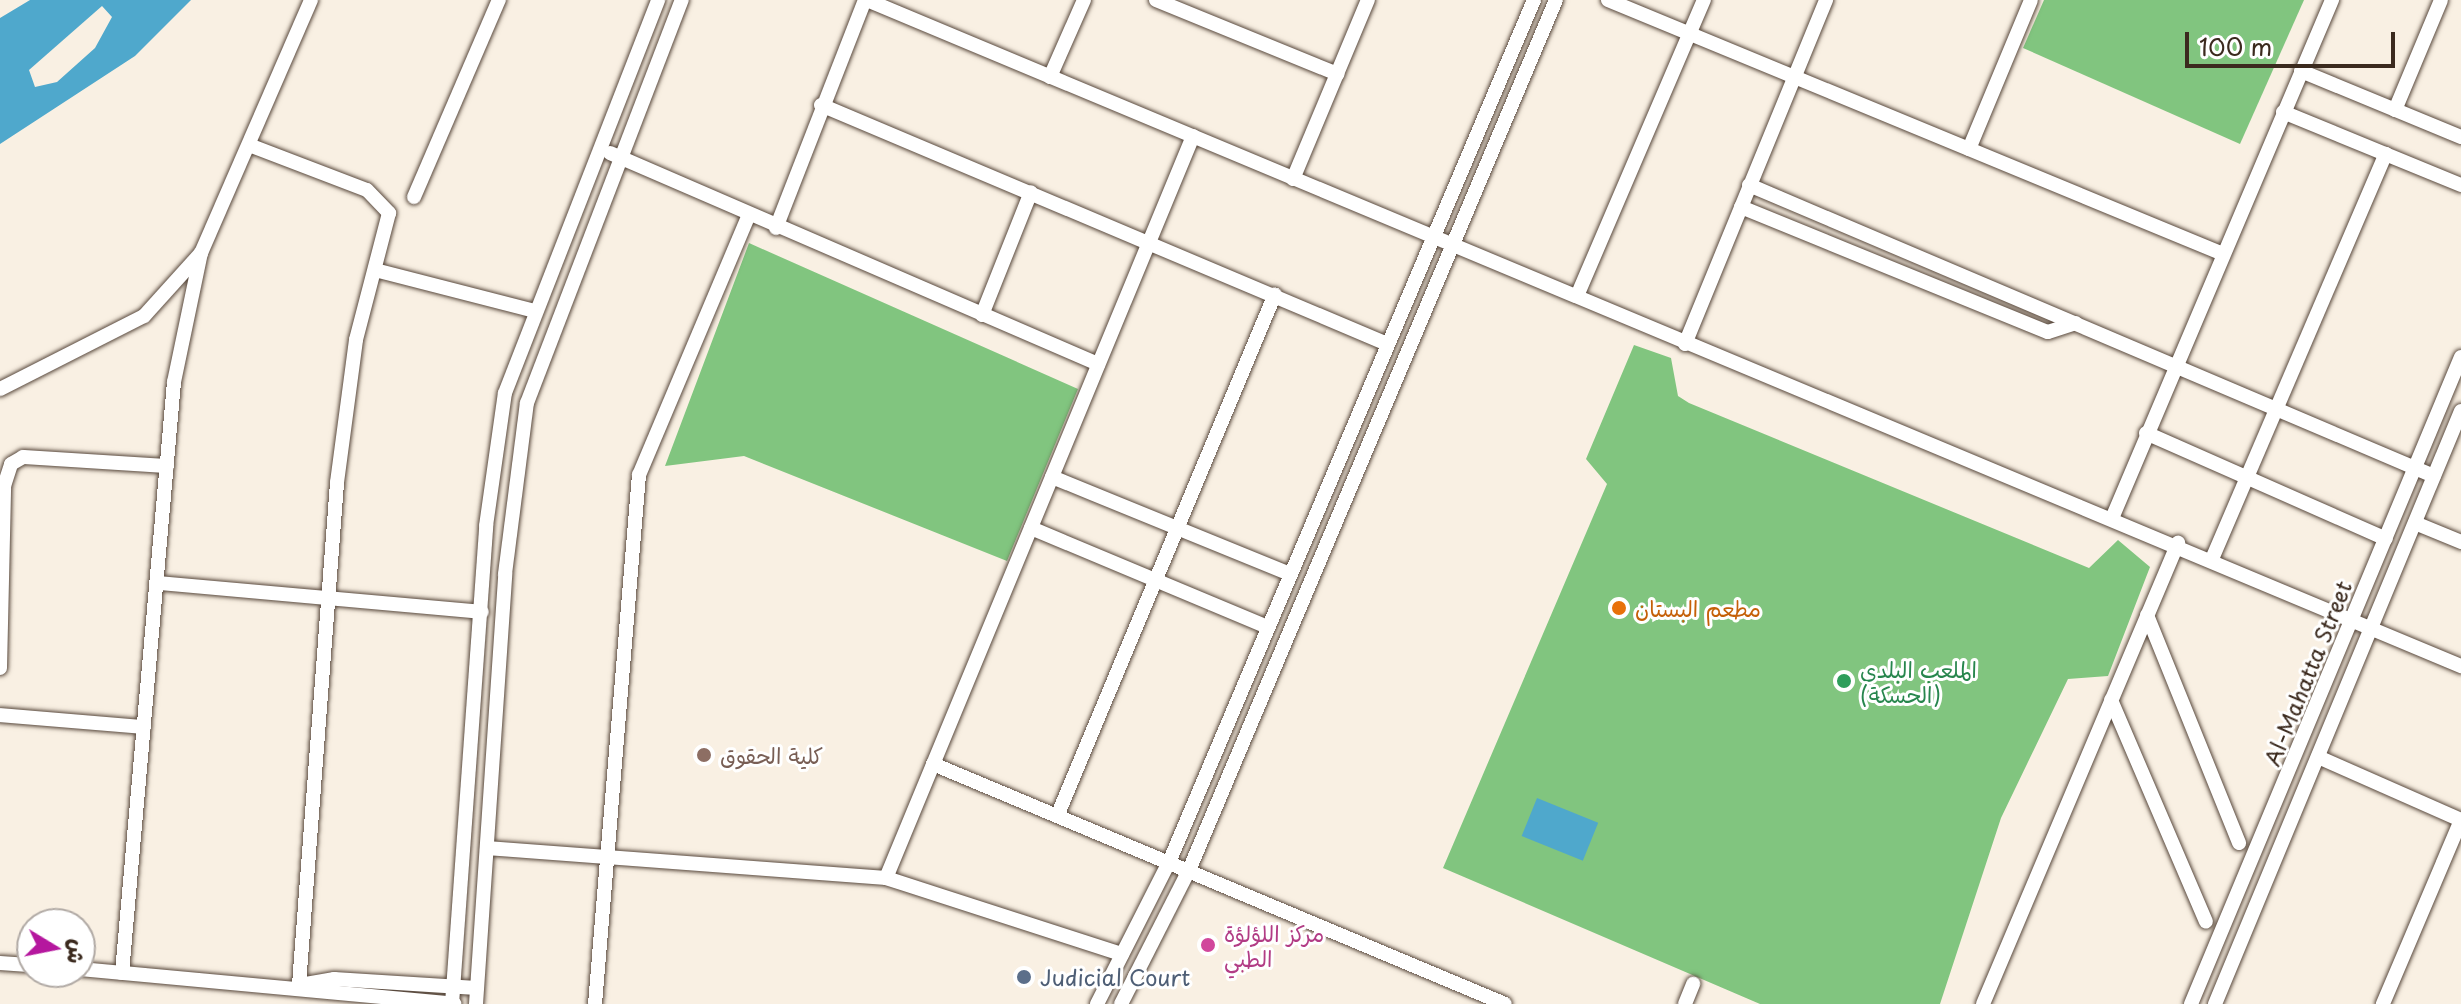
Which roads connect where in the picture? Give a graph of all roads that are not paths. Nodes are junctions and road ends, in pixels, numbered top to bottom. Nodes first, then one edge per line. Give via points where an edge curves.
1 (311, 0) edge
2 (499, 0) edge
3 (658, 0) edge
4 (682, 0) edge
5 (866, 0) edge
6 (1084, 0) edge
7 (1156, 0) edge
8 (1368, 0) edge
9 (1534, 0) edge
10 (1556, 0) edge
11 (1608, 0) edge
12 (1704, 0) edge
13 (1826, 0) edge
14 (2031, 0) edge
15 (2332, 0) edge
16 (2441, 0) edge
17 (1689, 34) junction
18 (2301, 71) junction
19 (1337, 74) junction
20 (1794, 76) junction
21 (1050, 77) junction
22 (821, 105) junction
23 (2395, 110) junction
24 (2283, 112) junction
25 (1193, 136) junction
26 (2461, 137) edge
27 (249, 145) junction
28 (599, 148) junction
29 (1969, 149) junction
30 (2386, 154) junction
31 (617, 157) junction
32 (1293, 179) junction
33 (1749, 185) junction
34 (2461, 185) edge
35 (1031, 192) junction
36 (414, 197) dead end
37 (1741, 207) junction
38 (749, 215) junction
39 (776, 228) junction
40 (1433, 240) junction
41 (1149, 241) junction
42 (1454, 242) junction
43 (201, 253) junction
44 (2223, 254) junction
45 (375, 270) junction
46 (1275, 294) junction
47 (1577, 296) junction
48 (535, 311) junction
49 (982, 315) junction
50 (2076, 323) junction
51 (1385, 343) junction
52 (1685, 344) junction
53 (2461, 357) edge
54 (2175, 362) junction
55 (1098, 364) junction
56 (0, 389) edge
57 (2280, 404) junction
58 (2461, 411) edge
59 (2146, 433) junction
60 (167, 466) junction
61 (2415, 468) junction
62 (2434, 476) junction
63 (1052, 477) junction
64 (2250, 479) junction
65 (2113, 516) junction
66 (2415, 523) junction
67 (1031, 528) junction
68 (1178, 528) junction
69 (2386, 539) junction
70 (2461, 542) edge
71 (2178, 543) junction
72 (2212, 559) junction
73 (1290, 574) junction
74 (1156, 580) junction
75 (159, 583) junction
76 (328, 600) junction
77 (482, 612) junction
78 (2147, 615) junction
79 (2353, 622) junction
80 (1268, 627) junction
81 (2371, 629) junction
82 (2461, 666) edge
83 (0, 668) edge
84 (2111, 700) junction
85 (0, 715) edge
86 (143, 727) junction
87 (2318, 757) junction
88 (933, 764) junction
89 (1058, 814) junction
90 (2239, 843) dead end
91 (487, 848) junction
92 (607, 856) junction
93 (1170, 860) junction
94 (1190, 868) junction
95 (886, 878) junction
96 (2206, 922) dead end
97 (1122, 954) junction
98 (96, 971) edge
99 (122, 973) junction
100 (1693, 984) dead end
101 (299, 985) junction
102 (453, 986) junction
103 (477, 988) junction
104 (452, 1004) edge
105 (476, 1004) edge
106 (595, 1004) edge
107 (1097, 1004) edge
108 (1121, 1004) edge
109 (1505, 1004) edge
110 (1685, 1004) edge
111 (1983, 1004) edge
112 (2191, 1004) edge
113 (2215, 1004) edge
114 (2383, 1004) edge

1 - 27 street
2 - 36 street
3 - 28 street
4 - 31 street
5 - 21 street
5 - 22 street
6 - 21 street
7 - 19 street
8 - 19 street
9 - 40 street
10 - 42 street
11 - 17 street
12 - 17 street
13 - 20 street
14 - 29 street
15 - 18 street
16 - 23 street
17 - 20 street
17 - 47 street
18 - 23 street
18 - 24 street
19 - 32 street
20 - 29 street
20 - 33 street
21 - 25 street
22 - 35 street
22 - 39 street
23 - 26 street
24 - 30 street
24 - 44 street
25 - 32 street
25 - 41 street
27 - 43 street
27 - 45 street via 382,202 389,227
28 - 31 street
28 - 48 street
29 - 44 street
30 - 34 street
30 - 57 street
31 - 38 street
31 - 91 street via 545,341 520,440
32 - 40 street
33 - 37 street
33 - 50 street
35 - 41 street
35 - 49 street
37 - 50 street via 2048,332
37 - 52 street
38 - 39 street
38 - 92 street via 639,475
39 - 49 street
40 - 42 street
40 - 51 street
41 - 46 street
41 - 55 street
42 - 47 street
42 - 94 street
43 - 56 street via 144,316
43 - 60 street via 179,350
44 - 54 street
45 - 48 street
45 - 76 street via 351,377
46 - 51 street
46 - 68 street
47 - 52 street
48 - 77 street via 498,427
49 - 55 street
50 - 54 street
51 - 73 street
52 - 65 street
53 - 61 street, Al-Mahatta Street
54 - 57 street
54 - 59 street
55 - 63 street
57 - 61 street
57 - 64 street
58 - 62 street, Al-Mahatta Street
59 - 64 street
59 - 65 street
60 - 75 street
60 - 83 street via 23,457 11,464 4,486
61 - 62 street
61 - 69 street, Al-Mahatta Street
62 - 66 street, Al-Mahatta Street
63 - 67 street
63 - 68 street
64 - 69 street
64 - 72 street
65 - 71 street
66 - 70 street
66 - 81 street, Al-Mahatta Street
67 - 74 street
67 - 88 street
68 - 73 street
68 - 74 street
69 - 79 street, Al-Mahatta Street
71 - 72 street
71 - 78 street
72 - 79 street
73 - 80 street
74 - 80 street
74 - 89 street
75 - 76 street
75 - 86 street
76 - 77 street
76 - 101 street
77 - 102 street
78 - 84 street
78 - 90 street
79 - 81 street
79 - 112 street, Al-Mahatta Street
80 - 93 street
81 - 82 street
81 - 87 street, Al-Mahatta Street
84 - 96 street
84 - 111 street
85 - 86 street
86 - 99 street
87 - 113 street, Al-Mahatta Street
87 - 114 street via 2461,820
88 - 89 street
88 - 95 street
89 - 93 street
91 - 92 street
91 - 103 street
92 - 95 street
92 - 106 street
93 - 94 street
93 - 97 street
94 - 108 street
94 - 109 street
95 - 97 street
97 - 107 street
98 - 99 street
99 - 101 street
100 - 110 street
101 - 102 street via 334,979
101 - 104 street
102 - 103 street
102 - 104 street
103 - 105 street

